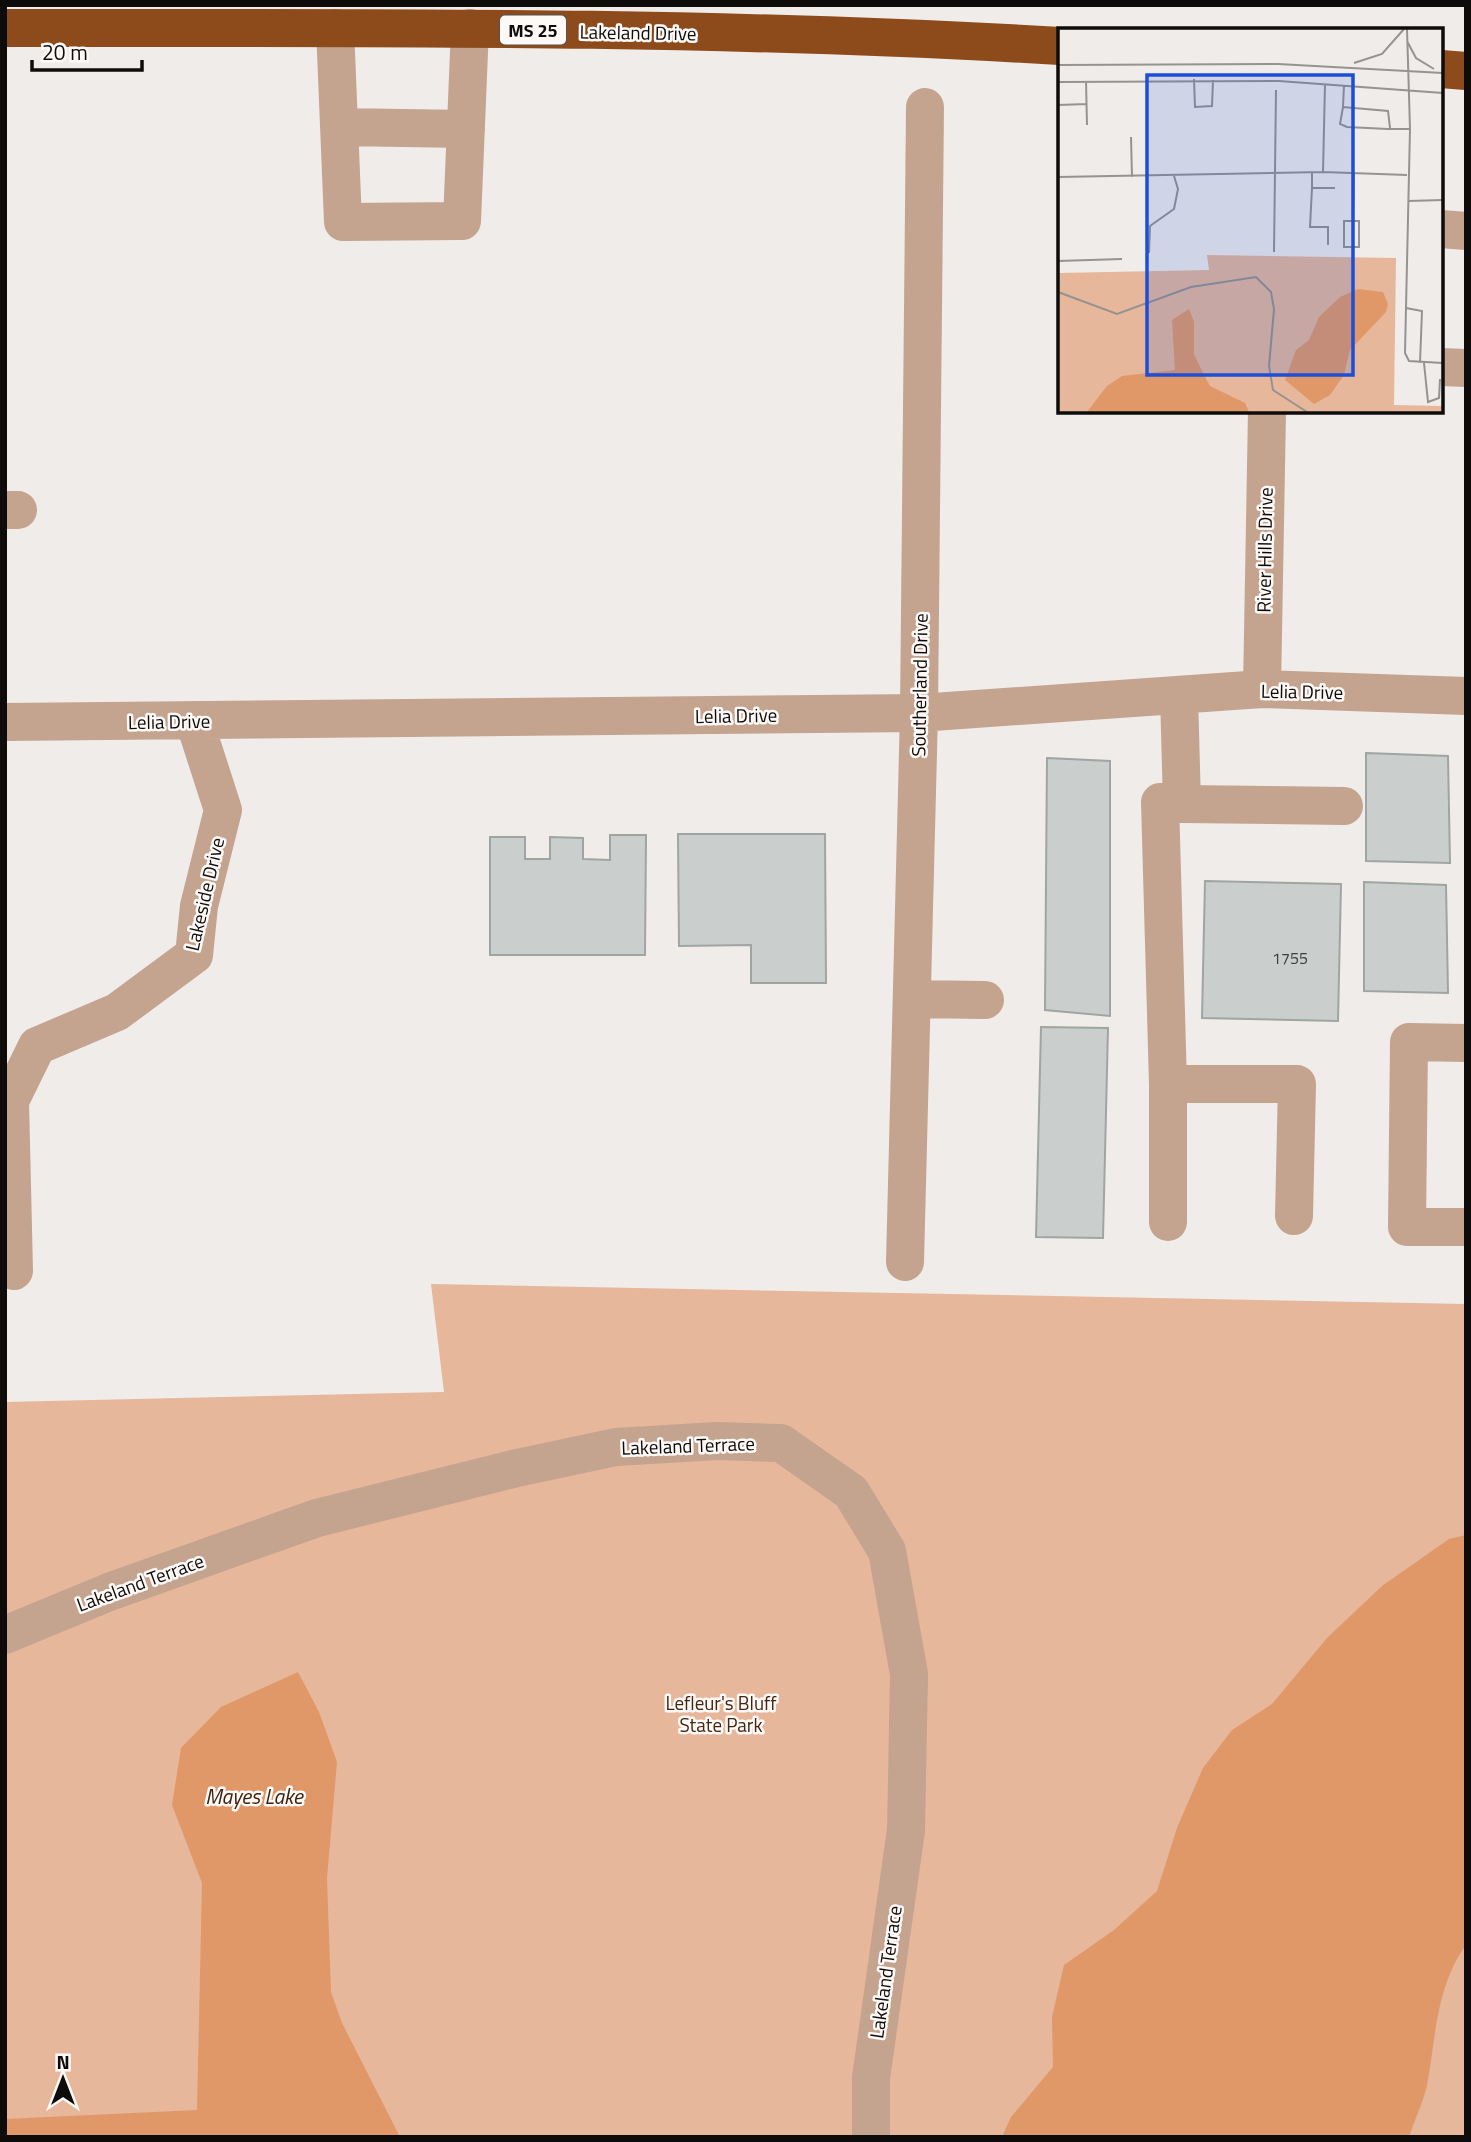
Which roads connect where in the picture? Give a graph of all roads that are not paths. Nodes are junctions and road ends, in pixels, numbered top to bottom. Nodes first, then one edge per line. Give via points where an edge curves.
1 (5, 28) edge
2 (335, 28) junction
3 (470, 28) junction
4 (1058, 46) edge
5 (1443, 69) edge
6 (1466, 71) edge
7 (925, 107) dead end
8 (340, 127) junction
9 (466, 129) junction
10 (1443, 229) edge
11 (1466, 231) edge
12 (1443, 367) edge
13 (1466, 368) edge
14 (1267, 413) edge
15 (1262, 689) junction
16 (1180, 695) junction
17 (1466, 696) edge
18 (919, 713) junction
19 (194, 720) junction
20 (5, 722) edge
21 (1182, 804) junction
22 (1343, 806) dead end
23 (912, 999) junction
24 (985, 1000) dead end
25 (1466, 1043) edge
26 (1168, 1084) junction
27 (1294, 1216) dead end
28 (1168, 1222) dead end
29 (1466, 1227) edge
30 (905, 1262) dead end
31 (14, 1271) dead end
32 (5, 1635) edge
33 (871, 2137) edge

1 - 2 highway, Lakeland Drive / MS 25
2 - 3 highway, Lakeland Drive / MS 25
2 - 8 street
3 - 4 highway, Lakeland Drive / MS 25
3 - 9 street
5 - 6 highway
7 - 18 street, Southerland Drive
8 - 9 street
8 - 9 street via 343,222 462,221
10 - 11 street
12 - 13 street
14 - 15 street, River Hills Drive
15 - 16 street, Lelia Drive
15 - 17 street, Lelia Drive
16 - 18 street, Lelia Drive
16 - 21 street
18 - 19 street, Lelia Drive
18 - 23 street, Southerland Drive
19 - 20 street, Lelia Drive
19 - 31 street, Lakeside Drive via 223,810 199,906 194,955 117,1012 37,1046 19,1077 10,1101
21 - 22 street
21 - 26 street via 1160,802
23 - 24 street
23 - 30 street, Southerland Drive
25 - 29 street via 1409,1042 1407,1227
26 - 27 street via 1297,1084
26 - 28 street
32 - 33 street, Lakeland Terrace via 109,1592 317,1518 490,1475 616,1447 718,1441 781,1443 851,1492 887,1551 909,1674 906,1830 871,2078

